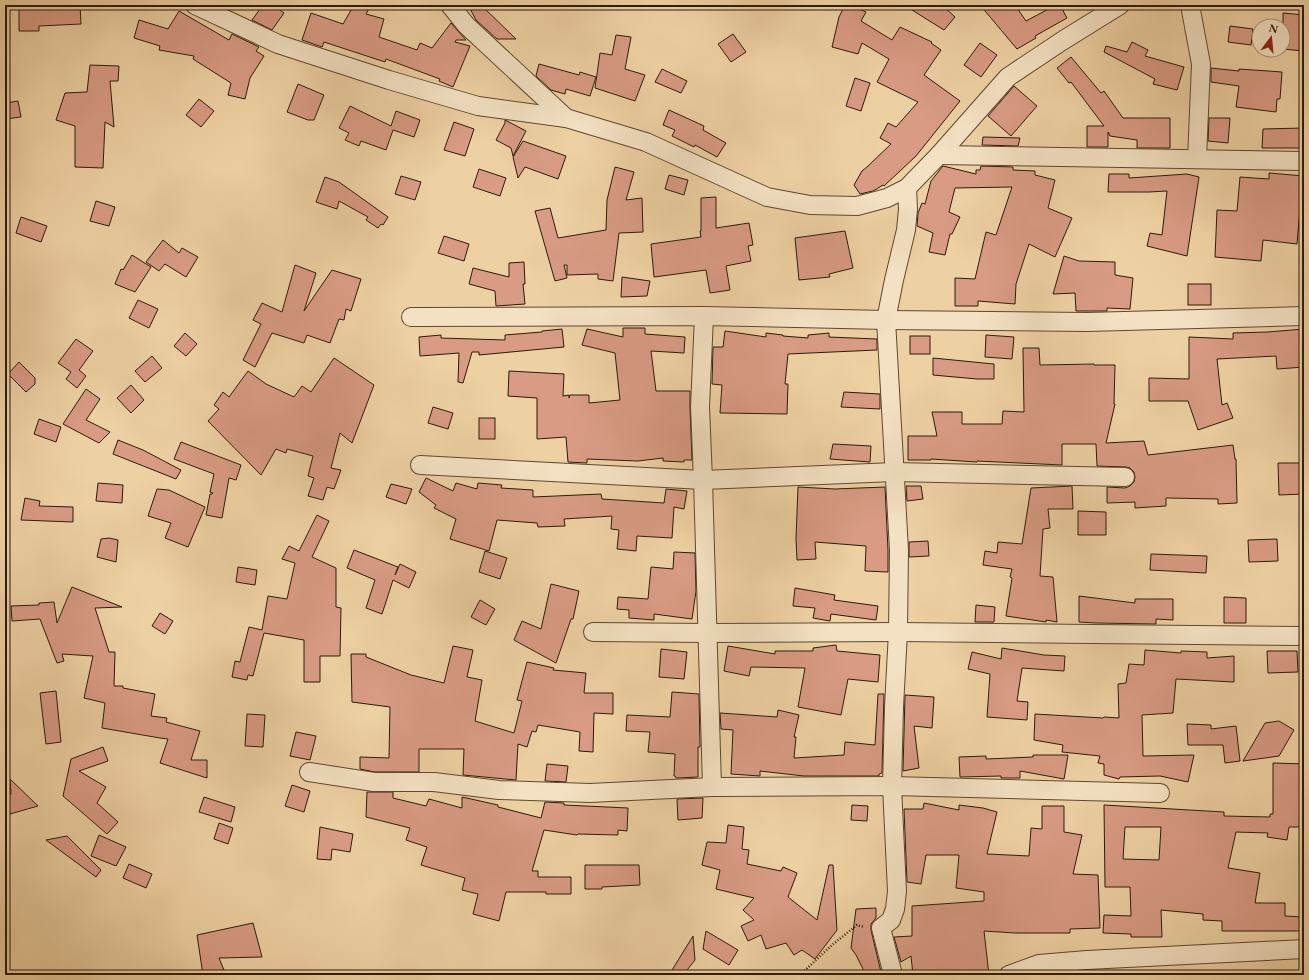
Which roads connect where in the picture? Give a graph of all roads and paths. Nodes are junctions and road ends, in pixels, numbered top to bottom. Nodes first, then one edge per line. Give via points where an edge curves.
1 (196, 5) edge
2 (450, 5) edge
3 (1120, 5) edge
4 (1190, 5) edge
5 (566, 118) junction
6 (939, 155) junction
7 (1197, 159) junction
8 (1304, 161) edge
9 (907, 188) junction
10 (704, 316) junction
11 (1304, 316) edge
12 (411, 317) dead end
13 (886, 320) junction
14 (420, 465) dead end
15 (894, 472) junction
16 (1125, 476) dead end
17 (703, 480) junction
18 (593, 632) dead end
19 (898, 632) junction
20 (708, 633) junction
21 (1304, 636) edge
22 (309, 772) dead end
23 (892, 786) junction
24 (712, 787) junction
25 (1160, 793) dead end
26 (881, 928) junction
27 (1304, 949) edge
28 (1087, 967) edge
29 (800, 975) edge
30 (893, 975) edge
31 (1010, 975) edge

1 - 5 street via 278,44 389,80 478,106
2 - 5 street via 466,25
3 - 6 street via 1008,77
4 - 7 street via 1201,64
5 - 9 street via 646,142 767,197 810,205 857,206 887,198
6 - 7 street
6 - 9 street
7 - 8 street
9 - 13 street via 906,230
10 - 12 street
10 - 13 street
10 - 17 street via 700,407
11 - 13 street via 1087,322
13 - 15 street
14 - 17 street
15 - 16 street
15 - 17 street
15 - 19 street via 899,550
17 - 20 street
18 - 20 street
19 - 20 street
19 - 21 street
19 - 23 street
20 - 24 street
22 - 24 street via 374,782 434,782 499,790 590,793
23 - 24 street
23 - 25 street
23 - 26 street via 897,891 891,920
26 - 29 path via 857,925
26 - 30 street
27 - 28 street
28 - 31 street via 1039,964

